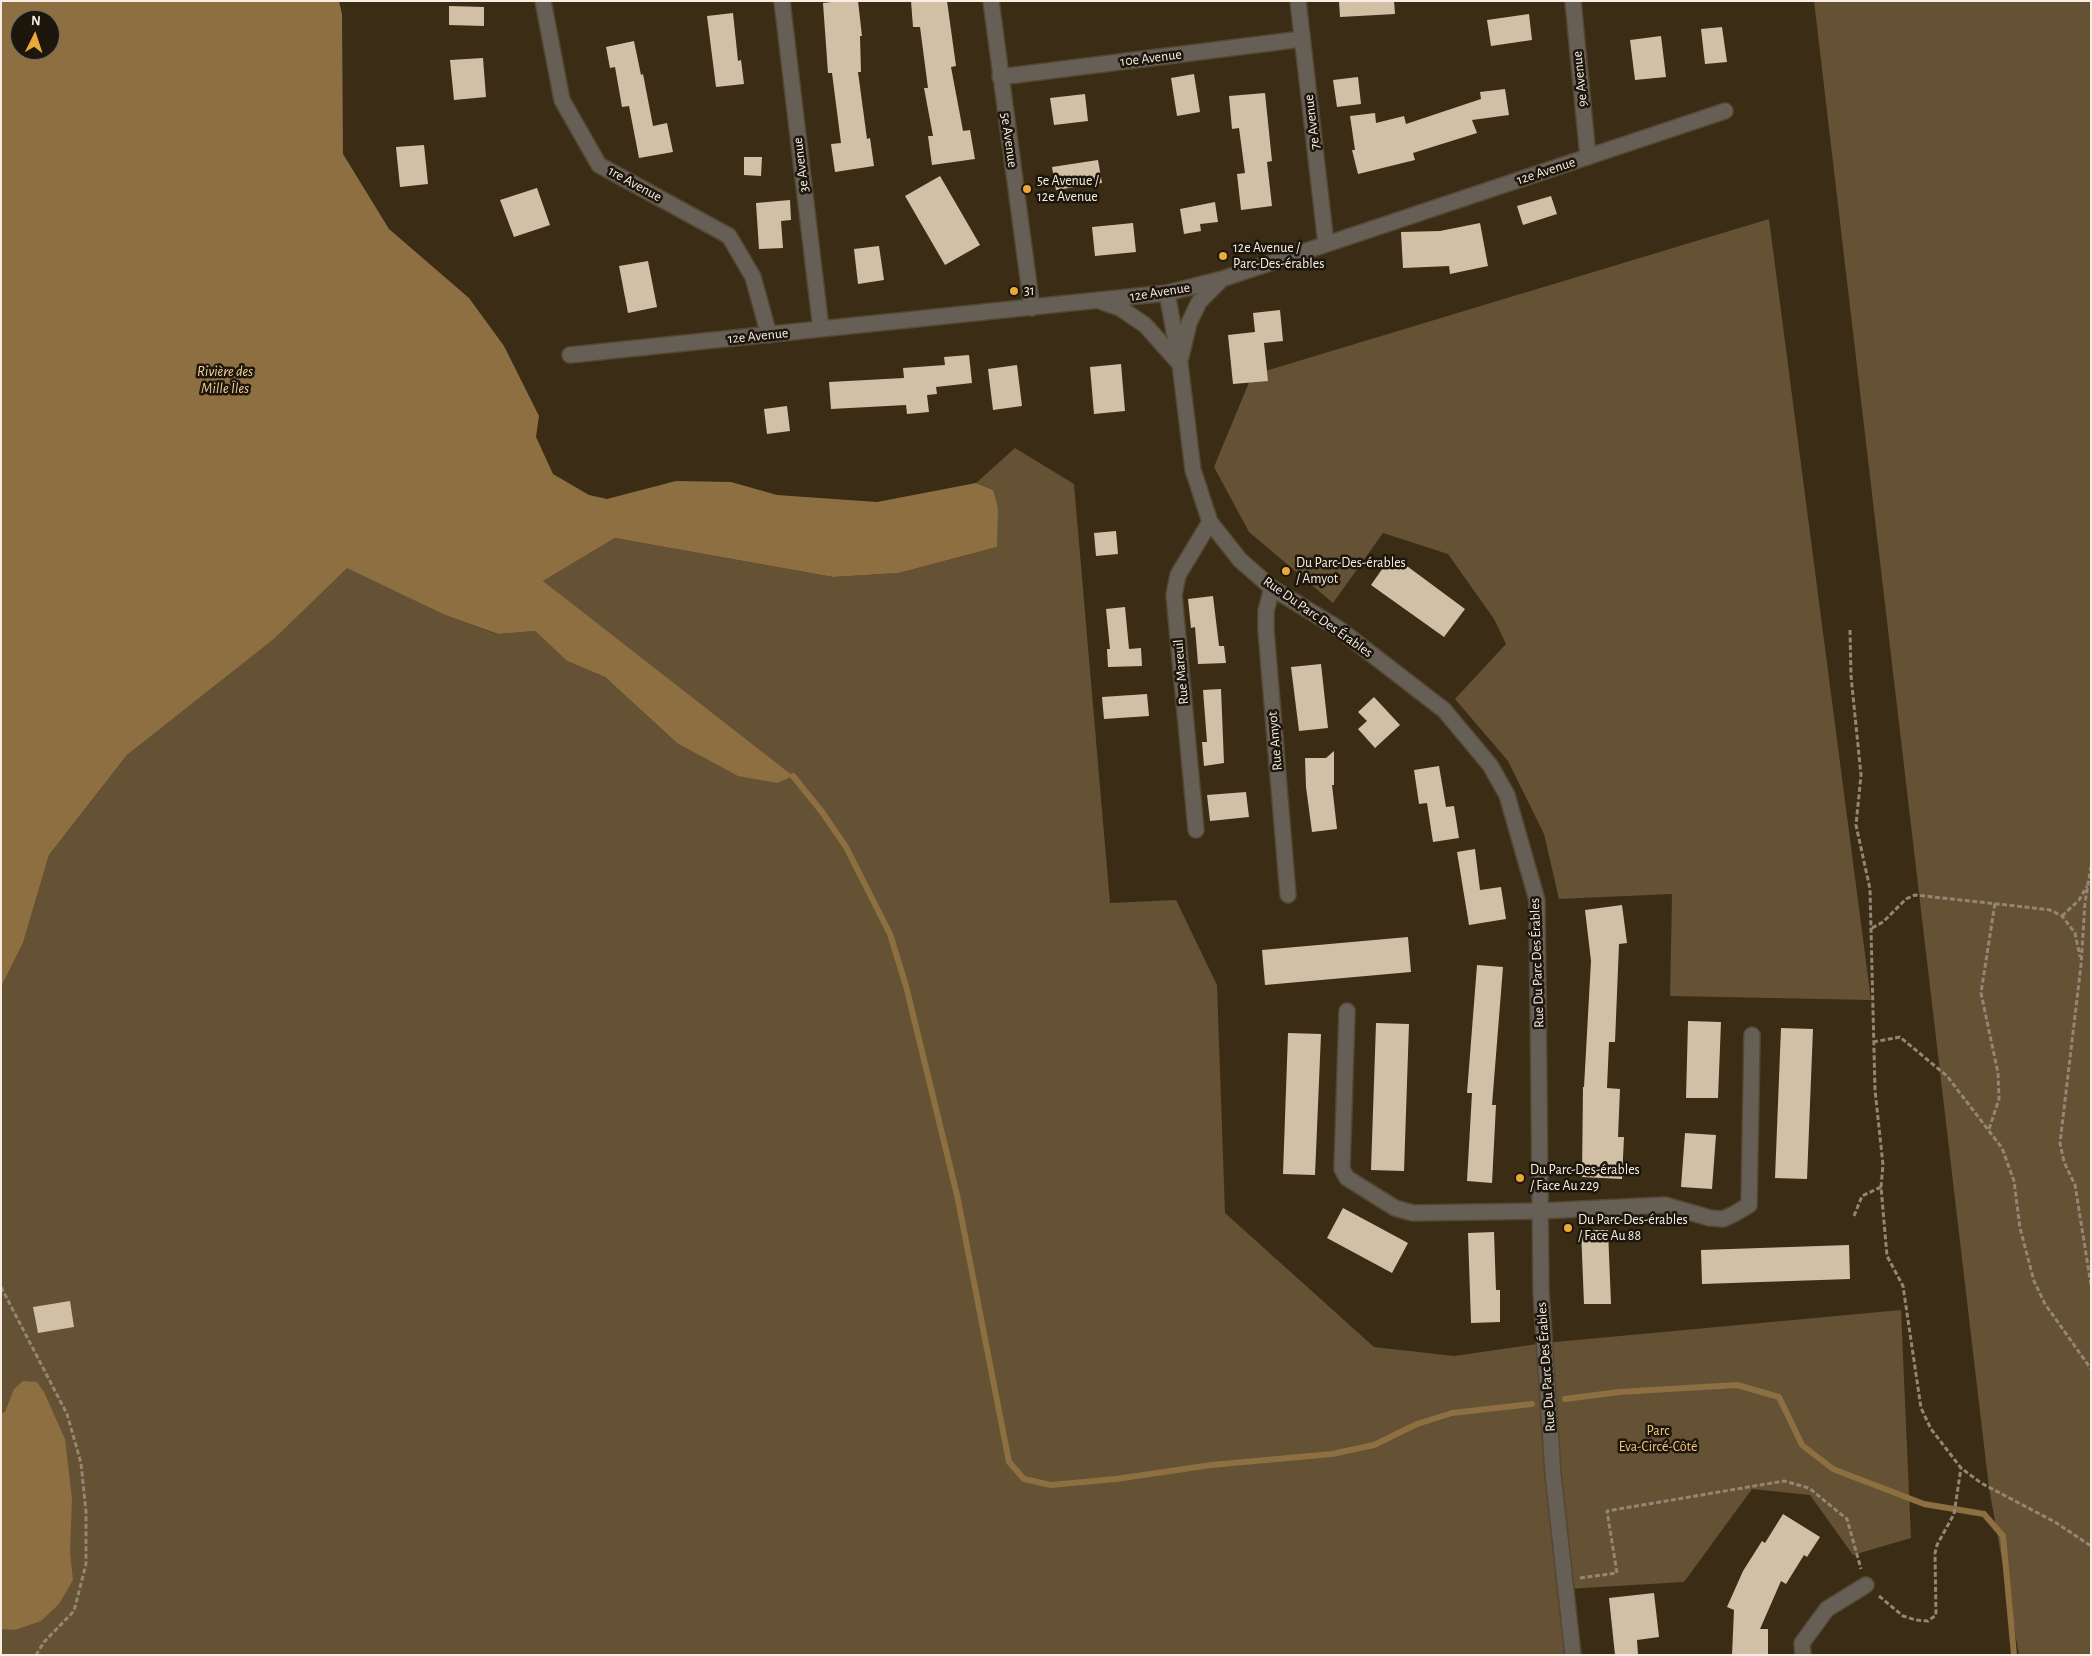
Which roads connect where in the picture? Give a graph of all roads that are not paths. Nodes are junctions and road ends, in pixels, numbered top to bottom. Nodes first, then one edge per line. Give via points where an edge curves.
1 (543, 1) edge
2 (782, 1) edge
3 (991, 1) edge
4 (1298, 1) edge
5 (1573, 1) edge
6 (1302, 39) junction
7 (1000, 77) junction
8 (1725, 111) dead end
9 (1588, 157) junction
10 (1326, 244) junction
11 (1222, 279) junction
12 (1167, 293) junction
13 (1099, 300) junction
14 (1032, 308) junction
15 (821, 330) junction
16 (769, 335) junction
17 (570, 355) dead end
18 (1180, 364) junction
19 (1210, 522) junction
20 (1272, 588) junction
21 (1196, 830) dead end
22 (1288, 896) dead end
23 (1347, 1011) dead end
24 (1752, 1034) dead end
25 (1540, 1211) junction
26 (1866, 1585) road end
27 (1572, 1655) edge
28 (1803, 1655) edge

1 - 16 street, 1re Avenue via 562,100 600,165 729,236 752,277
2 - 15 street, 3e Avenue
3 - 7 street, 5e Avenue
4 - 6 street, 7e Avenue
5 - 9 street, 9e Avenue
6 - 7 street, 10e Avenue
6 - 10 street, 7e Avenue
7 - 14 street, 5e Avenue
8 - 9 street, 12e Avenue
9 - 10 street, 12e Avenue
10 - 11 street, 12e Avenue
11 - 12 street, 12e Avenue
11 - 18 street via 1199,302 1189,323
12 - 13 street, 12e Avenue
12 - 18 street, Rue Du Parc Des Érables
13 - 14 street, 12e Avenue
13 - 18 street via 1120,308 1145,324
14 - 15 street, 12e Avenue
15 - 16 street, 12e Avenue
16 - 17 street, 12e Avenue
18 - 19 street, Rue Du Parc Des Érables via 1193,470
19 - 20 street, Rue Du Parc Des Érables via 1240,560
19 - 21 street, Rue Mareuil via 1178,575 1174,595
20 - 22 street, Rue Amyot via 1266,611 1266,630
20 - 25 street, Rue Du Parc Des Érables via 1339,629 1444,710 1490,765 1507,795 1538,900
23 - 25 street via 1342,1169 1347,1178 1395,1208 1413,1213
24 - 25 street via 1749,1205 1723,1219 1665,1205
25 - 27 street, Rue Du Parc Des Érables via 1541,1300 1553,1474
26 - 28 street via 1827,1609 1802,1644

